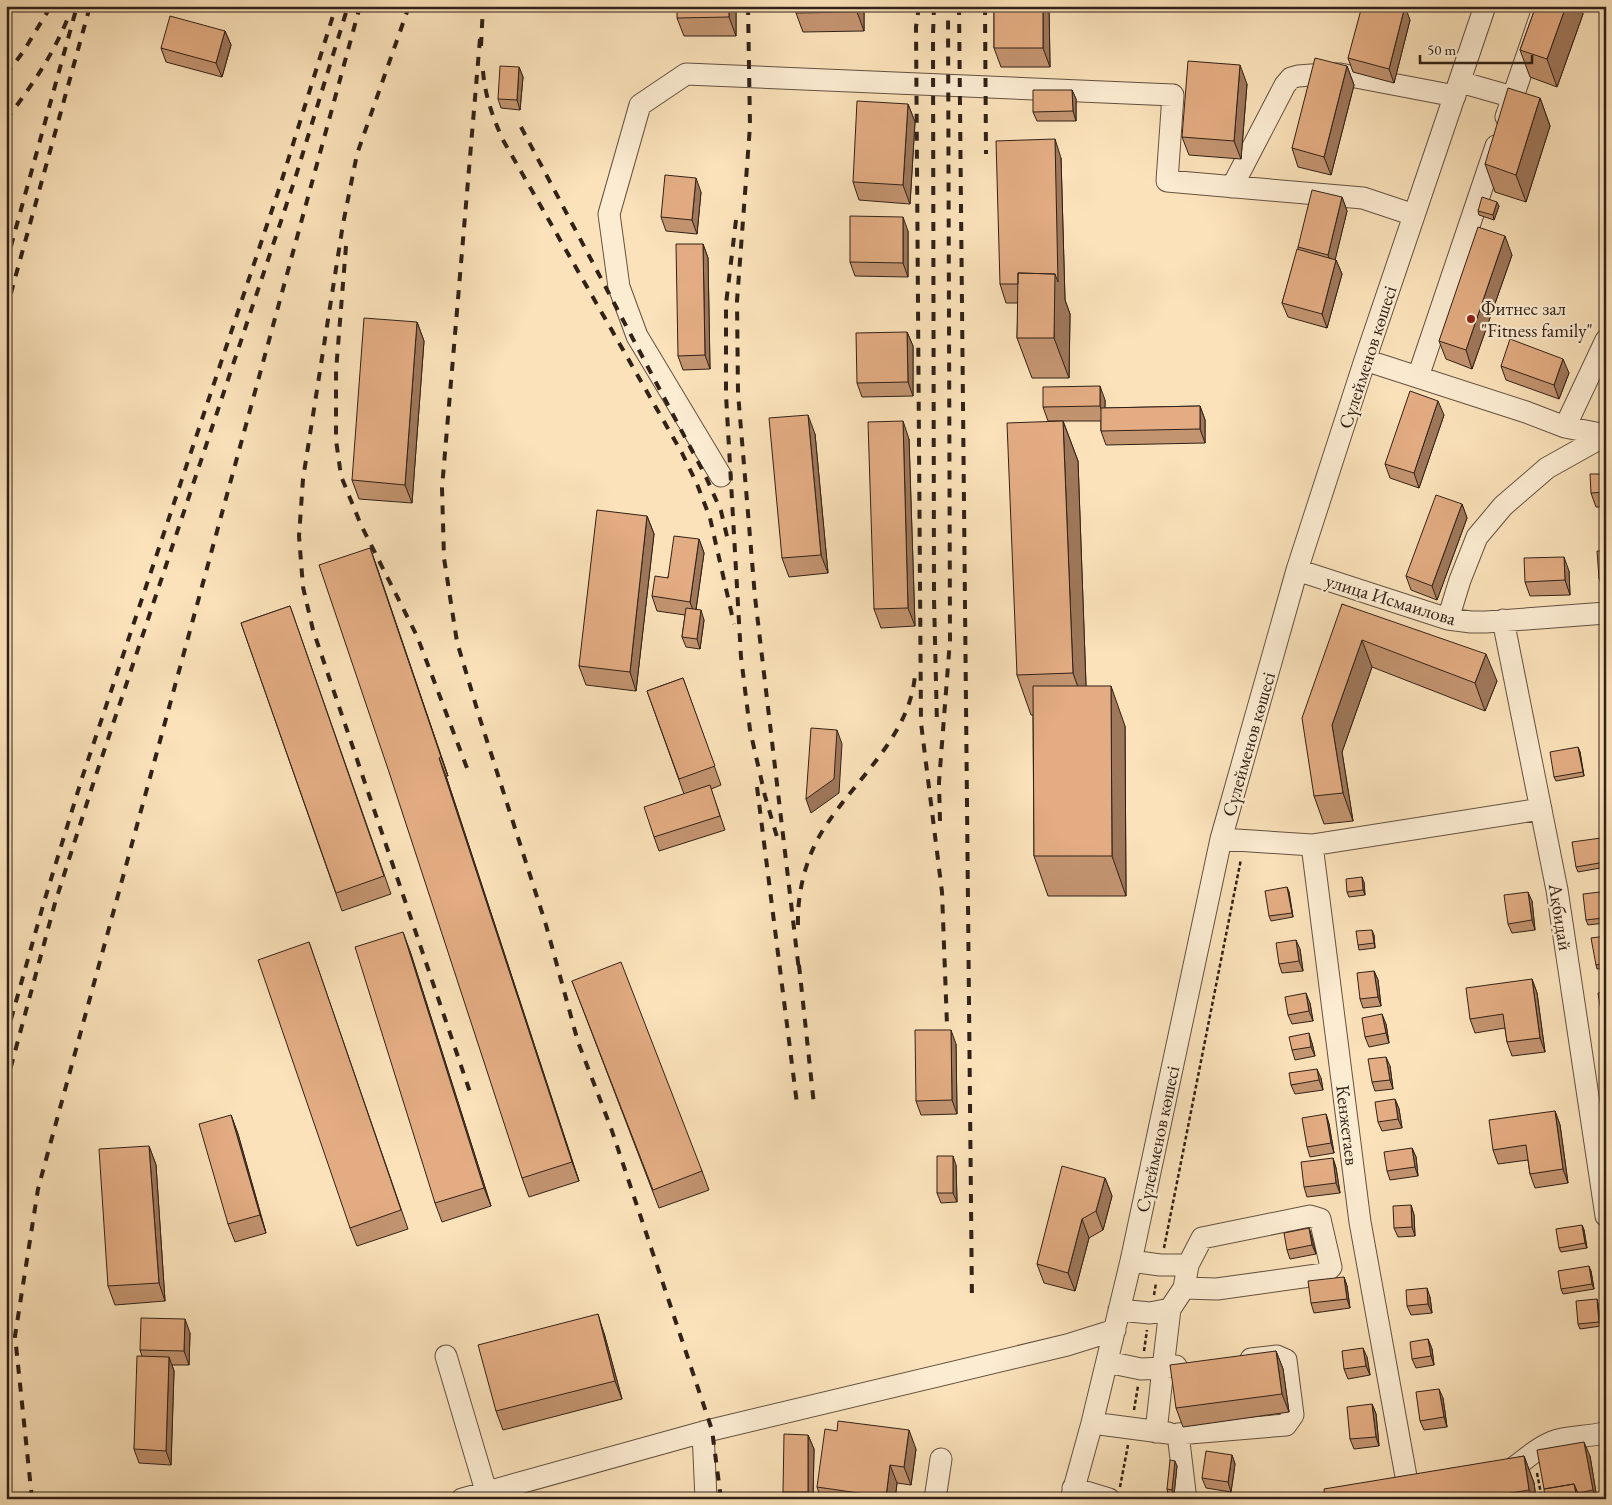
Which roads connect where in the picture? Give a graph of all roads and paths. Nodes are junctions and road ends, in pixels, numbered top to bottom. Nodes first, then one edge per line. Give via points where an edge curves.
1 (1485, 6) edge
2 (1544, 6) edge
3 (1457, 89) junction
4 (1513, 97) junction
5 (1232, 186) junction
6 (1414, 215) junction
7 (1606, 340) edge
8 (1365, 360) junction
9 (1418, 377) junction
10 (1565, 427) junction
11 (1606, 435) edge
12 (721, 476) dead end
13 (1297, 570) junction
14 (1606, 613) edge
15 (1448, 619) junction
16 (1503, 620) junction
17 (1541, 809) junction
18 (1220, 839) junction
19 (1245, 840) junction
20 (1312, 845) junction
21 (1606, 1216) edge
22 (1131, 1261) junction
23 (1160, 1265) junction
24 (1188, 1265) junction
25 (1184, 1288) junction
26 (1119, 1310) junction
27 (1160, 1311) junction
28 (1115, 1330) junction
29 (446, 1356) dead end
30 (1229, 1361) edge
31 (1107, 1362) junction
32 (1192, 1365) edge
33 (1163, 1368) junction
34 (1141, 1369) junction
35 (1092, 1423) junction
36 (1131, 1428) junction
37 (703, 1432) junction
38 (1156, 1432) junction
39 (1606, 1432) edge
40 (1178, 1434) junction
41 (1533, 1454) junction
42 (941, 1459) dead end
43 (1484, 1481) edge
44 (486, 1491) junction
45 (1072, 1493) edge
46 (1409, 1493) edge
47 (1114, 1494) edge
48 (462, 1499) edge
49 (706, 1499) edge
50 (935, 1499) edge
51 (1180, 1499) edge
52 (1542, 1499) edge

1 - 3 street, Сүлейменов көшесі
2 - 4 street
3 - 4 street
3 - 5 street via 1340,74 1292,78 1281,92
3 - 6 street, Сүлейменов көшесі
4 - 9 street
5 - 6 street via 1364,198
5 - 12 street via 1167,181 1173,95 686,74 640,105 609,214 619,286 637,336
6 - 8 street, Сүлейменов көшесі
7 - 10 street
8 - 9 street
8 - 13 street, Сүлейменов көшесі
9 - 10 street
10 - 11 street
11 - 15 street via 1547,468 1503,506 1477,537
13 - 15 street, улица Исмаилова
13 - 18 street, Сүлейменов көшесі
14 - 16 street, улица Исмаилова
15 - 16 street, улица Исмаилова via 1470,622
16 - 17 street, Ақбидай
17 - 20 street
17 - 21 street, Ақбидай via 1557,890
18 - 19 street
18 - 22 street, Сүлейменов көшесі
19 - 20 street
19 - 23 path
20 - 46 street, Кенжетаев via 1360,1222
22 - 23 street
22 - 26 street, Сүлейменов көшесі
23 - 24 street
23 - 27 path
24 - 25 street
24 - 25 street via 1202,1238 1310,1216 1320,1219 1331,1267 1324,1274 1217,1288
25 - 27 street
26 - 27 street
26 - 28 street, Сүлейменов көшесі
27 - 33 street
27 - 34 path
28 - 31 street, Сүлейменов көшесі
28 - 37 street via 1057,1348
29 - 44 street
30 - 40 street via 1277,1356 1286,1360 1293,1415 1286,1424
31 - 34 street
31 - 35 street, Сүлейменов көшесі
32 - 33 street
33 - 34 street
33 - 38 street
34 - 36 path
35 - 36 street
35 - 45 street, Сүлейменов көшесі
36 - 38 street
36 - 47 path
37 - 44 street
37 - 49 street
38 - 40 street
39 - 41 street via 1554,1441
40 - 51 street via 1185,1492
41 - 43 street via 1506,1473
41 - 52 path
42 - 50 street
44 - 48 street
45 - 47 street

